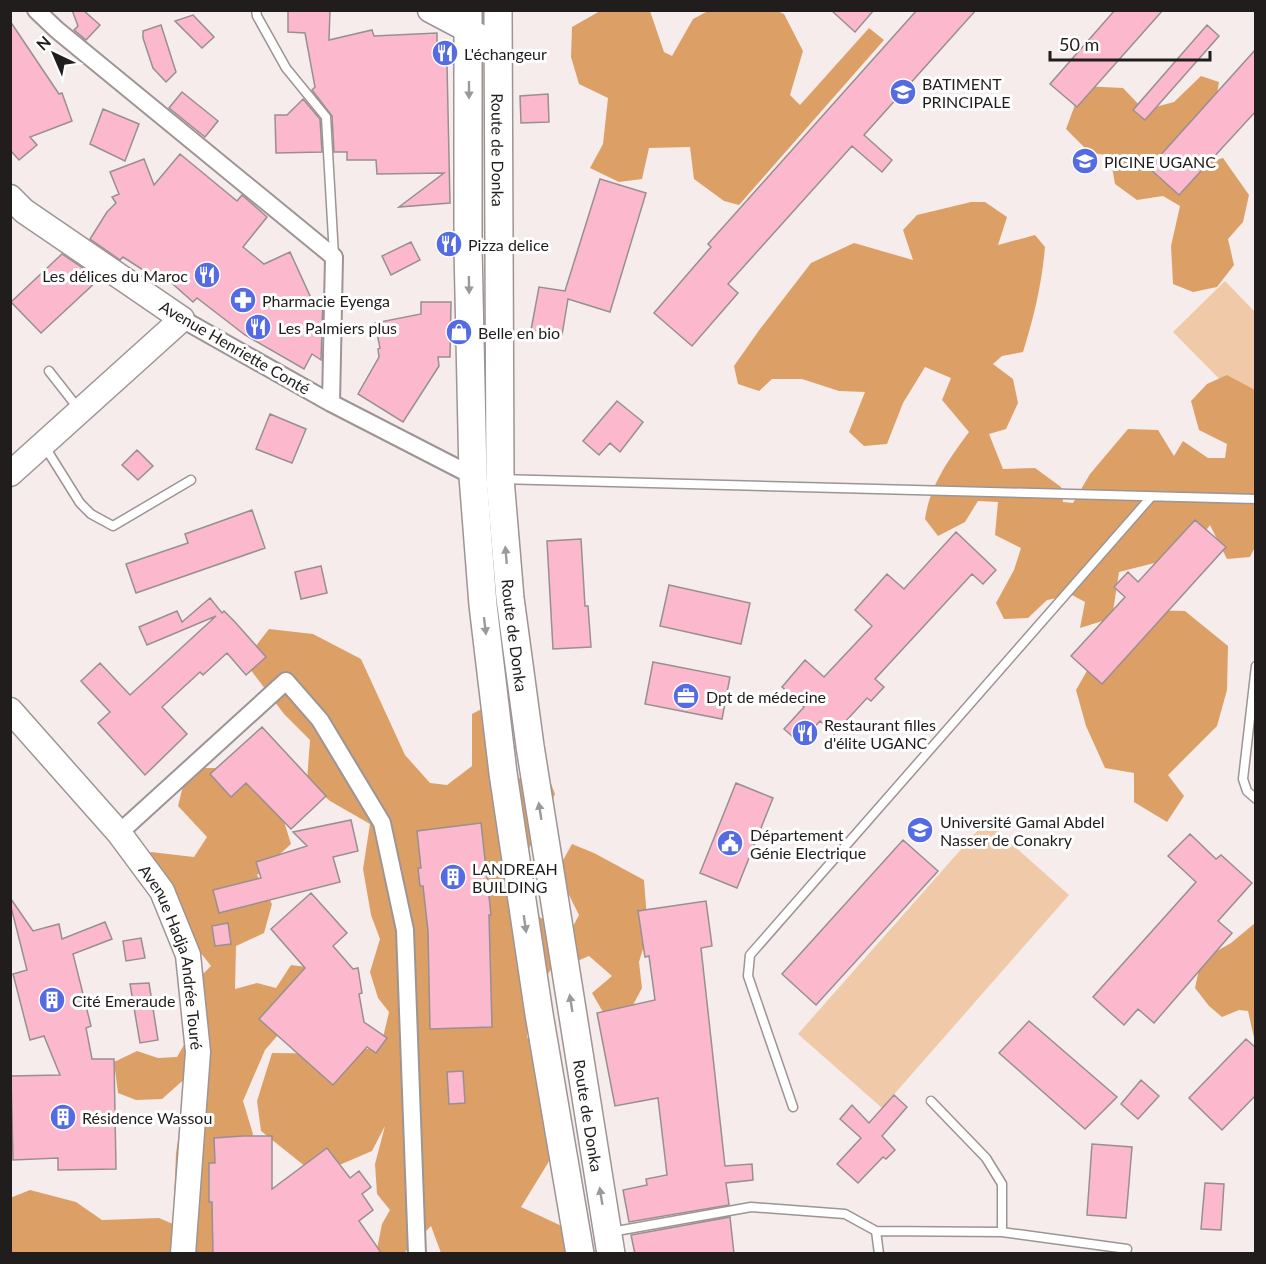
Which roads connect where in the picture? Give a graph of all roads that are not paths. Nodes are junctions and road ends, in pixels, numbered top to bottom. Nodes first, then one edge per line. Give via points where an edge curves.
1 (36, 10) edge
2 (256, 10) edge
3 (430, 10) edge
4 (498, 10) edge
5 (469, 21) edge
6 (498, 46) junction
7 (10, 197) edge
8 (334, 257) junction
9 (182, 319) junction
10 (49, 371) dead end
11 (331, 403) junction
12 (81, 411) junction
13 (43, 444) junction
14 (10, 474) edge
15 (473, 476) junction
16 (500, 479) junction
17 (191, 480) dead end
18 (1151, 497) junction
19 (1256, 500) edge
20 (1256, 666) edge
21 (10, 710) edge
22 (1256, 799) edge
23 (119, 832) junction
24 (931, 1101) dead end
25 (793, 1107) dead end
26 (876, 1231) junction
27 (1002, 1232) junction
28 (609, 1243) edge
29 (1127, 1249) dead end
30 (183, 1254) edge
31 (417, 1254) edge
32 (580, 1254) edge
33 (879, 1254) edge

1 - 8 street
2 - 8 lane via 286,68 326,117
3 - 5 main road
4 - 6 main road, Route de Donka
5 - 6 main road
5 -> 15 main road, Route de Donka
6 - 16 main road, Route de Donka
7 - 9 main road, Avenue Henriette Conté via 24,211
8 - 11 street
9 - 11 street, Avenue Henriette Conté
9 - 12 main road
10 - 12 lane
11 - 15 street, Avenue Henriette Conté
12 - 13 main road
13 - 14 main road
13 - 17 lane via 80,503 113,526
15 -> 32 main road, Route de Donka via 503,773
16 - 18 lane
28 -> 16 main road, Route de Donka via 530,746 510,598
18 - 19 lane
18 - 25 lane via 750,955 748,976
20 - 22 lane via 1243,779 1247,791
21 - 23 main road, Avenue Hadja Andrée Touré
23 - 30 main road, Avenue Hadja Andrée Touré via 162,891 188,955 198,1052
23 - 31 street via 286,681 320,720 382,823 405,930
24 - 27 lane via 986,1158 1002,1184
26 - 27 lane
26 - 28 lane via 845,1214 751,1208
26 - 33 lane
27 - 29 lane

